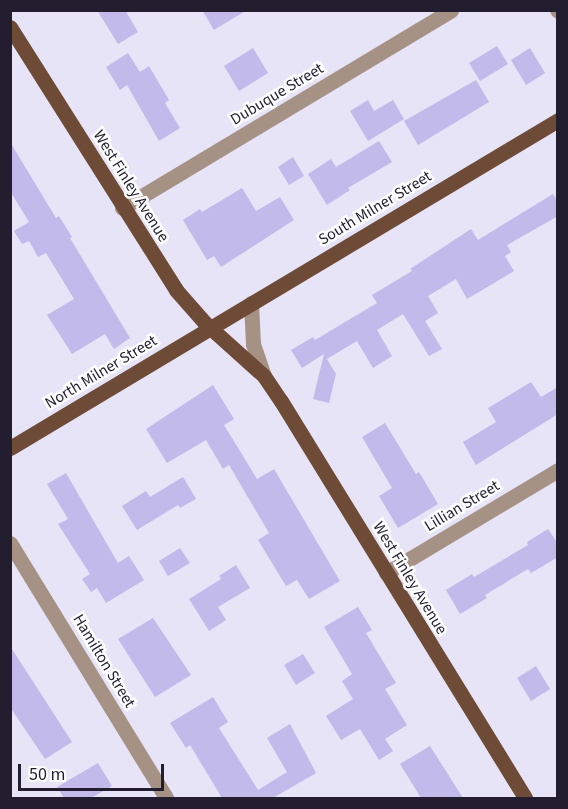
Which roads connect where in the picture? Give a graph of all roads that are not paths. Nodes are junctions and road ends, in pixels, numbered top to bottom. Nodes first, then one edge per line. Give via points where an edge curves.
1 (451, 10) edge
2 (10, 27) edge
3 (558, 120) edge
4 (122, 208) junction
5 (250, 303) junction
6 (210, 327) junction
7 (264, 376) junction
8 (10, 448) edge
9 (558, 470) edge
10 (10, 543) edge
11 (386, 573) junction
12 (166, 798) edge
13 (525, 798) edge

1 - 4 street, Dubuque Street
2 - 4 main road, West Finley Avenue
3 - 5 main road, South Milner Street
4 - 6 main road, West Finley Avenue via 176,290
5 - 6 main road, South Milner Street
5 - 7 street, West Finley Avenue via 253,344
6 - 7 main road, West Finley Avenue
6 - 8 main road, North Milner Street
7 - 11 main road, West Finley Avenue
9 - 11 street, Lillian Street
10 - 12 street, Hamilton Street
11 - 13 main road, West Finley Avenue

